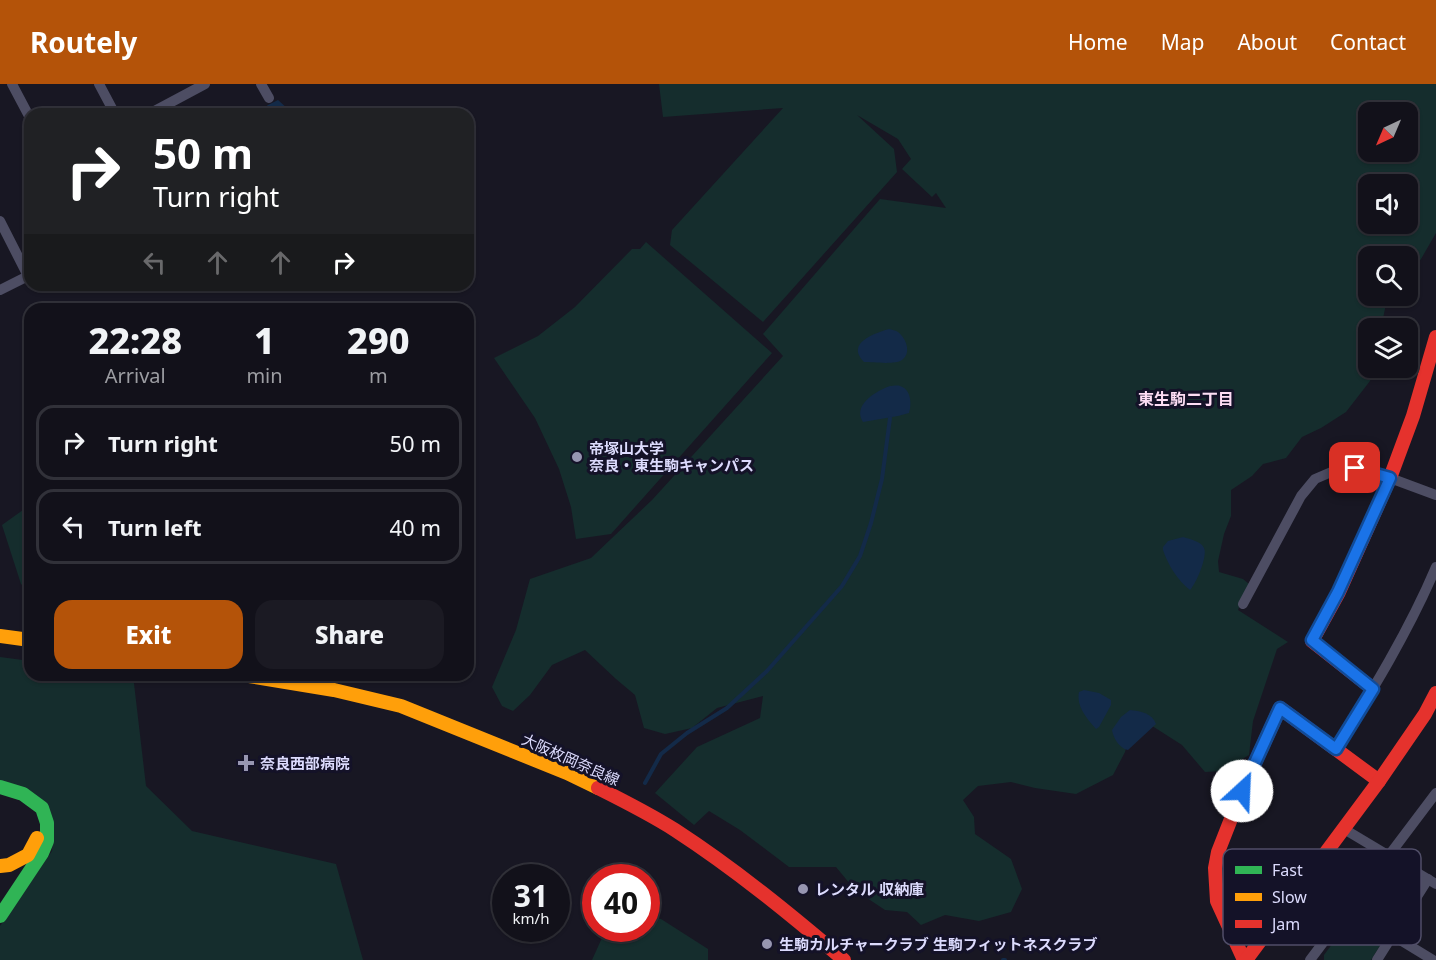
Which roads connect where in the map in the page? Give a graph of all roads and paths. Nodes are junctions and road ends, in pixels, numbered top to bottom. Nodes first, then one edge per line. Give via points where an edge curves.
1 (12, 84) edge
2 (99, 84) edge
3 (205, 84) edge
4 (261, 84) edge
5 (183, 89) edge
6 (269, 98) dead end
7 (25, 108) edge
8 (112, 108) edge
9 (157, 108) edge
10 (0, 221) edge
11 (24, 266) edge
12 (24, 278) edge
13 (0, 290) edge
14 (1436, 337) edge
15 (1390, 478) junction
16 (1436, 495) edge
17 (1436, 567) edge
18 (1243, 604) dead end
19 (0, 636) edge
20 (24, 639) edge
21 (279, 681) edge
22 (1373, 689) junction
23 (1436, 693) edge
24 (1336, 749) junction
25 (1379, 781) junction
26 (0, 787) edge
27 (1436, 793) edge
28 (0, 797) edge
29 (1431, 810) edge
30 (1344, 829) junction
31 (1329, 849) edge
32 (1377, 849) edge
33 (1395, 849) edge
34 (0, 866) edge
35 (1432, 881) edge
36 (1421, 896) edge
37 (1223, 914) edge
38 (0, 916) edge
39 (1238, 945) edge
40 (1256, 945) edge
41 (1322, 945) edge
42 (1386, 945) edge
43 (1408, 945) edge
44 (844, 960) edge
45 (1245, 960) edge
46 (1311, 960) edge
47 (1377, 960) edge
48 (1433, 960) edge

1 - 7 street
2 - 8 street
3 - 5 street
4 - 6 street
5 - 9 street
10 - 11 street
12 - 13 street
14 - 15 street
15 - 16 street
15 - 18 street via 1355,468 1336,470 1315,479 1301,496
15 - 22 street via 1312,640
17 - 22 street via 1423,599
19 - 20 street
21 - 44 street, 大阪枚岡奈良線 via 401,706 591,784 687,838 771,899
22 - 24 street
23 - 25 street
24 - 25 street
24 - 37 street via 1280,708 1218,852 1217,901
25 - 30 street
26 - 38 street via 23,794 42,808 47,823 42,854
27 - 29 street
28 - 34 street via 18,801 34,815 38,835 28,855
29 - 33 street
30 - 31 street
30 - 32 street
35 - 36 street
39 - 45 street
40 - 45 street
41 - 46 street
42 - 47 street
43 - 48 street

